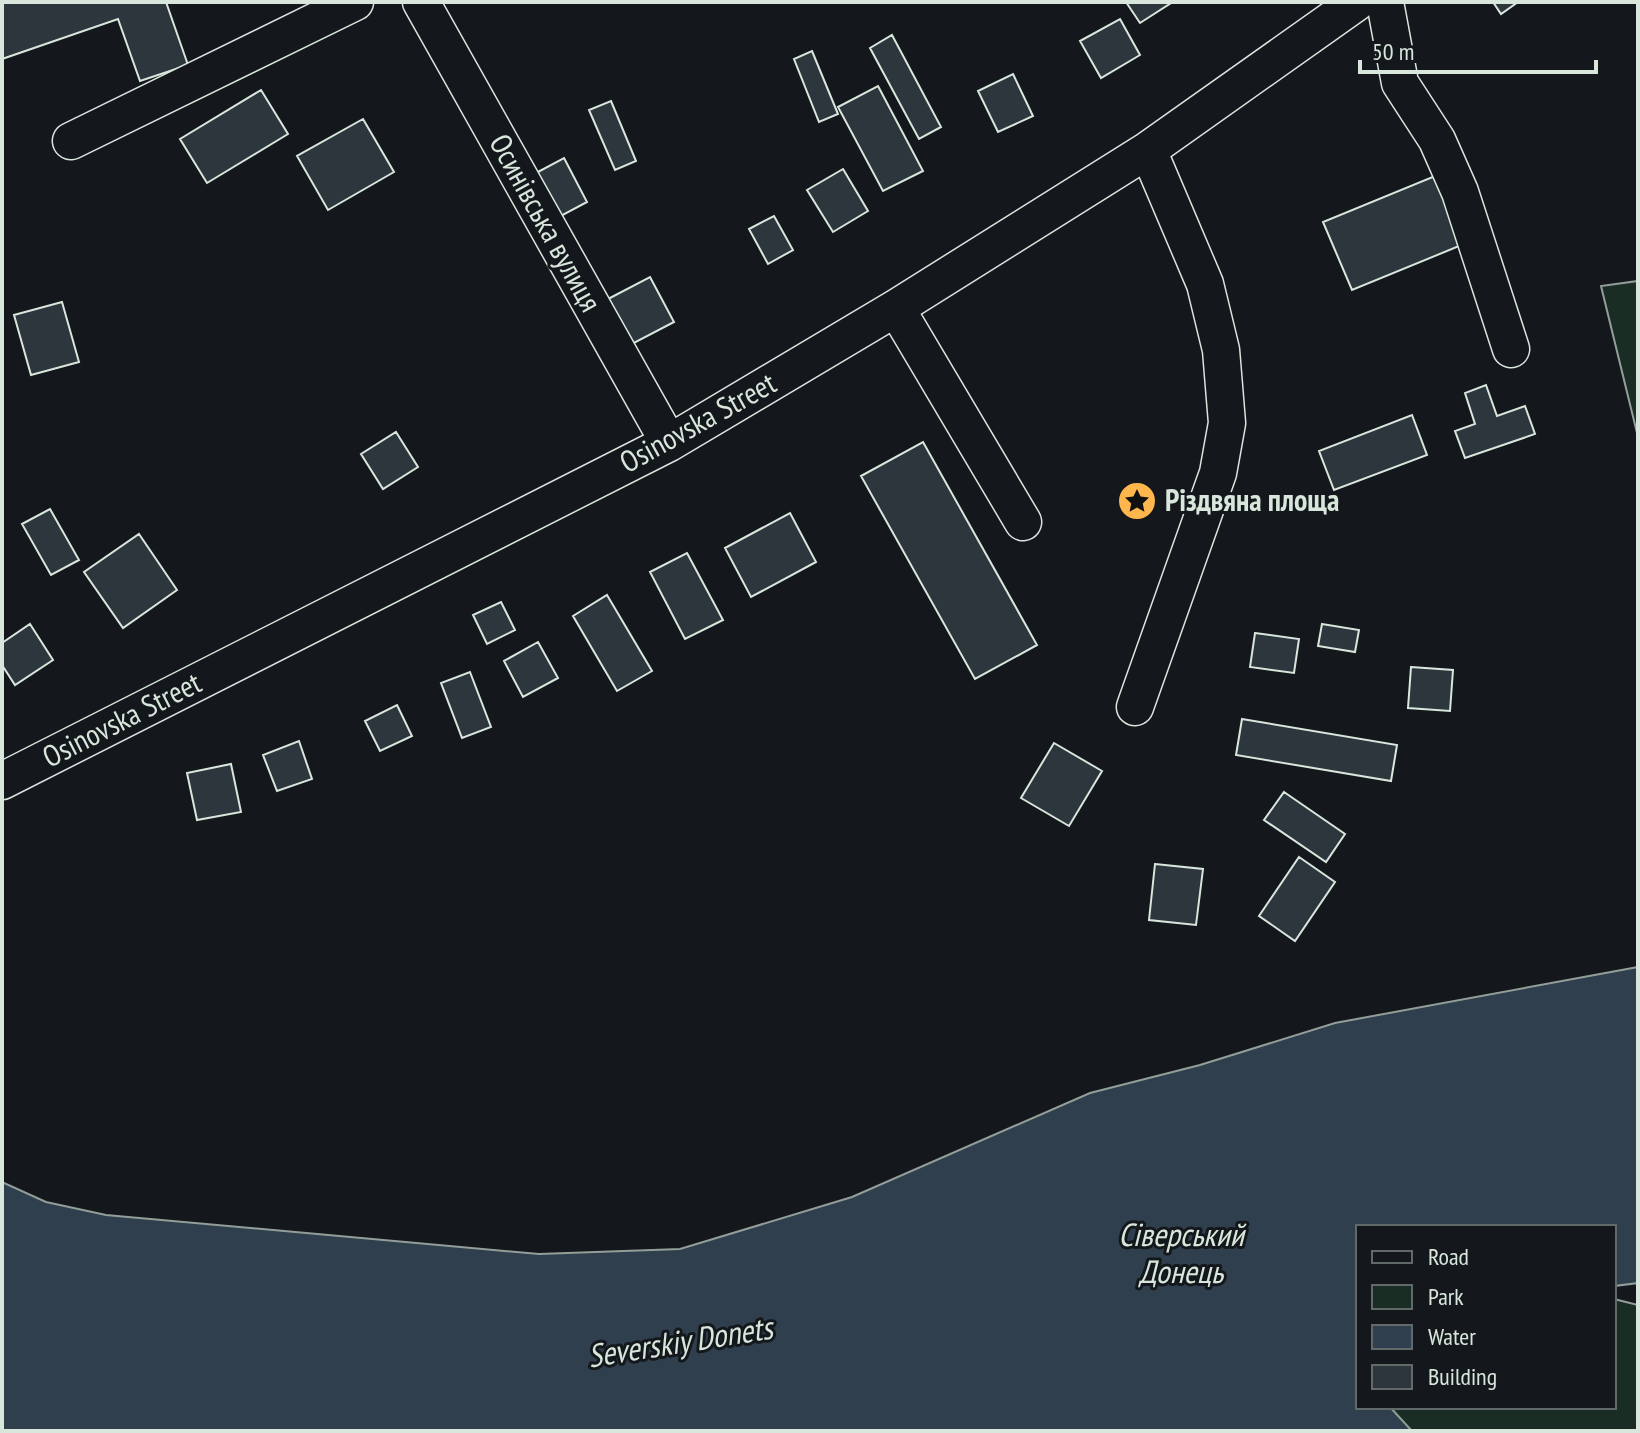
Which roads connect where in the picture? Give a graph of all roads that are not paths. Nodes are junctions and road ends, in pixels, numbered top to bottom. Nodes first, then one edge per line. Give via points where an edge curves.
1 (355, 2) edge
2 (421, 2) edge
3 (1357, 2) edge
4 (1385, 2) edge
5 (71, 141) dead end
6 (1148, 150) junction
7 (896, 308) junction
8 (1511, 349) dead end
9 (669, 443) junction
10 (1023, 522) dead end
11 (1135, 707) dead end
12 (2, 781) edge

1 - 5 street
2 - 9 street, Осинівська вулиця
3 - 6 street, Osinovska Street
4 - 8 street via 1400,83 1437,140 1460,192
6 - 7 street, Osinovska Street
6 - 11 street via 1205,284 1221,350 1227,423 1218,473
7 - 9 street, Osinovska Street
7 - 10 street
9 - 12 street, Osinovska Street

